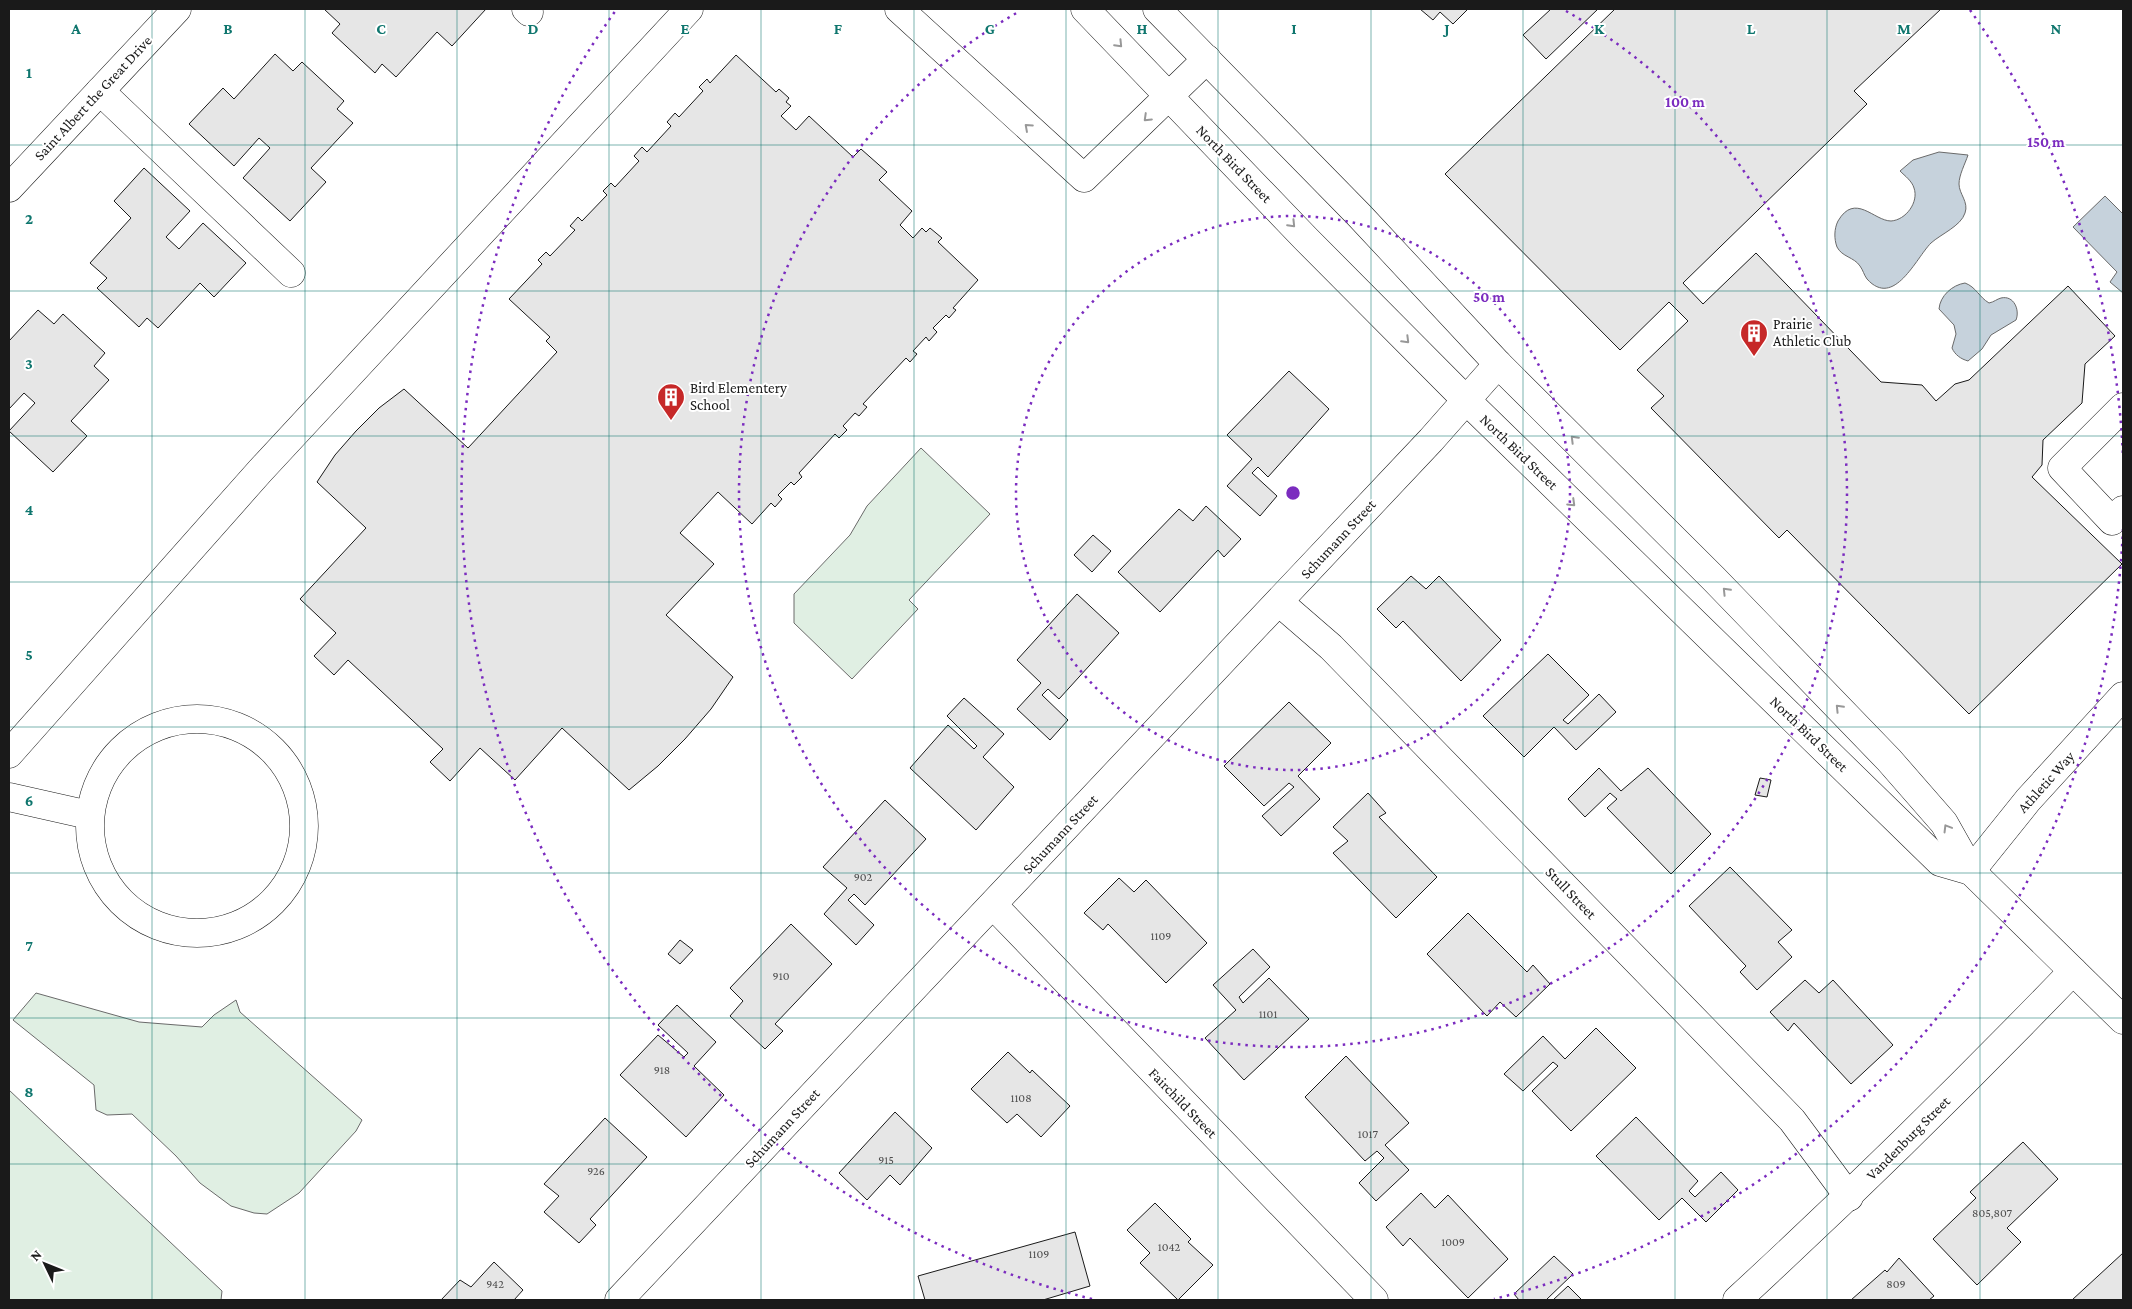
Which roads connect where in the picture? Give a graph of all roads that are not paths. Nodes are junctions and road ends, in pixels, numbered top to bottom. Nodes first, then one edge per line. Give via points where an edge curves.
1 (177, 9) edge
2 (689, 9) edge
3 (899, 9) edge
4 (1085, 9) edge
5 (1157, 9) edge
6 (1206, 60) junction
7 (100, 91) junction
8 (1170, 96) junction
9 (9, 188) edge
10 (291, 273) dead end
11 (1498, 364) junction
12 (1466, 400) junction
13 (2123, 407) edge
14 (2123, 510) edge
15 (1279, 602) junction
16 (2123, 696) edge
17 (9, 754) edge
18 (9, 797) edge
19 (89, 815) junction
20 (1971, 871) junction
21 (993, 905) junction
22 (2073, 971) junction
23 (2123, 1020) edge
24 (1849, 1197) junction
25 (619, 1300) edge
26 (1374, 1300) edge
27 (1737, 1300) edge

1 - 7 street, Saint Albert the Great Drive
2 - 17 street via 260,471
8 -> 3 street via 1084,178
4 -> 8 street, North Bird Street
5 - 6 street, North Bird Street
6 - 8 street
6 - 11 street, North Bird Street via 1359,215
7 - 9 street, Saint Albert the Great Drive
7 - 10 street
8 -> 12 street, North Bird Street
11 - 12 street, Schumann Street
20 -> 11 street, North Bird Street via 1944,823 1889,760 1714,579
12 - 15 street, Schumann Street
12 -> 20 street, North Bird Street via 1940,862
13 - 14 street via 2062,468 2112,521
15 - 21 street, Schumann Street
15 - 24 street, Stull Street via 1331,647 1792,1120
16 - 20 street, Athletic Way via 2028,800
18 - 19 street
19 - 19 street via 94,861 104,882 136,915 179,932 224,929 246,921 265,908 294,872 304,827 296,782 271,746 253,733 212,718 189,717 167,721 150,731 108,771
20 - 22 street, North Bird Street
21 - 25 street, Schumann Street
21 - 26 street, Fairchild Street
22 - 23 street, North Bird Street
22 - 24 street, Vandenburg Street
24 - 27 street, Vandenburg Street

